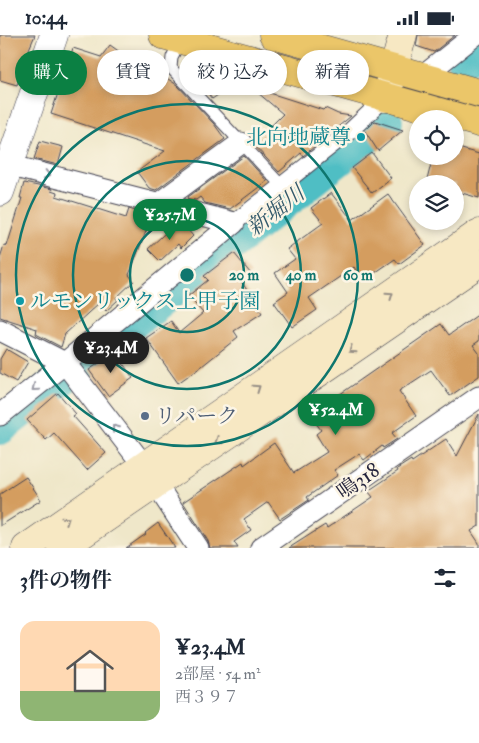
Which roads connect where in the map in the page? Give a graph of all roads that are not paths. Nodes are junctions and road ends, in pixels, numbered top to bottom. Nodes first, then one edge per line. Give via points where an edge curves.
1 (54, 35) edge
2 (273, 35) edge
3 (403, 35) edge
4 (475, 35) edge
5 (172, 37) edge
6 (394, 70) junction
7 (422, 77) junction
8 (479, 93) edge
9 (385, 97) junction
10 (479, 123) edge
11 (241, 143) junction
12 (5, 165) edge
13 (281, 185) junction
14 (0, 192) edge
15 (158, 204) junction
16 (234, 223) junction
17 (479, 233) edge
18 (479, 263) edge
19 (0, 330) edge
20 (68, 367) junction
21 (479, 397) edge
22 (0, 415) edge
23 (150, 475) junction
24 (26, 548) edge
25 (62, 548) edge
26 (198, 548) edge
27 (261, 548) edge

1 - 12 street
2 - 6 highway
3 - 6 main road
4 - 7 street
5 - 9 highway
5 - 11 lane via 171,68
6 - 7 highway
6 - 9 main road
7 - 8 highway
9 - 10 highway
9 - 13 street via 350,131
11 - 13 lane
11 - 15 street
12 - 14 street
12 -> 15 street
13 - 16 street
15 - 16 street
16 - 20 street
23 -> 17 main road
18 -> 23 main road
19 - 20 street
20 -> 22 street
23 -> 20 street
21 - 27 street, 鳴318
24 -> 23 main road
23 - 25 main road
23 - 26 street

